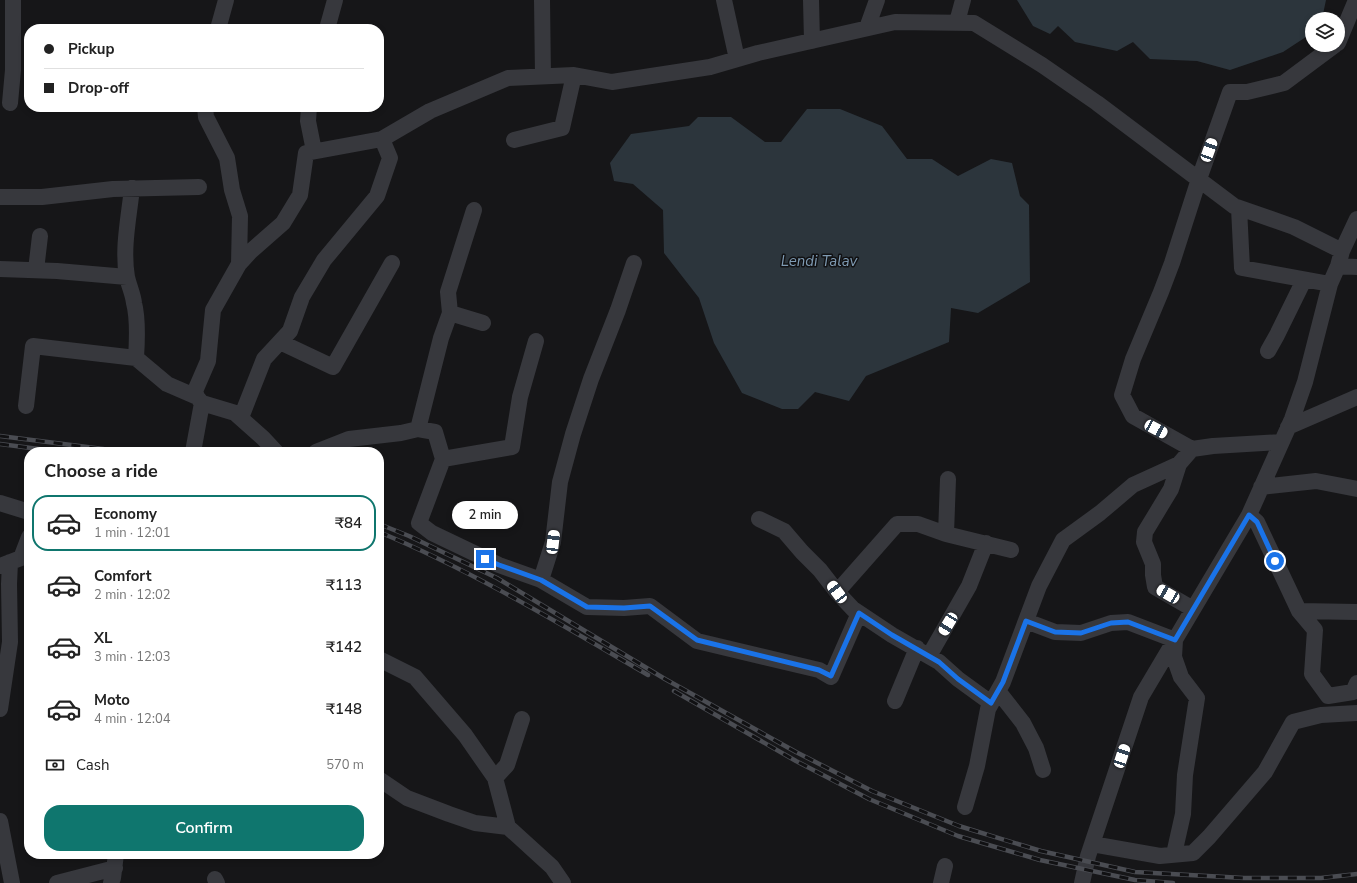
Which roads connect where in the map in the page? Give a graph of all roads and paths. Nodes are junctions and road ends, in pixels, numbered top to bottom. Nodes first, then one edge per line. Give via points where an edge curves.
1 (13, 0) edge
2 (226, 0) edge
3 (335, 0) edge
4 (542, 0) edge
5 (724, 0) edge
6 (811, 0) edge
7 (877, 0) edge
8 (963, 0) edge
9 (1356, 0) edge
10 (957, 22) junction
11 (219, 24) edge
12 (328, 24) edge
13 (1345, 26) edge
14 (867, 28) junction
15 (812, 41) junction
16 (1326, 52) edge
17 (737, 59) junction
18 (574, 75) junction
19 (543, 76) junction
20 (10, 103) dead end
21 (206, 112) edge
22 (309, 112) edge
23 (382, 139) junction
24 (514, 140) dead end
25 (314, 152) junction
26 (1199, 178) junction
27 (199, 187) dead end
28 (132, 188) junction
29 (0, 197) edge
30 (1239, 208) junction
31 (474, 210) dead end
32 (1357, 219) edge
33 (40, 236) dead end
34 (1342, 251) junction
35 (392, 263) dead end
36 (634, 263) dead end
37 (239, 264) junction
38 (1338, 266) junction
39 (1357, 267) edge
40 (0, 269) edge
41 (36, 270) junction
42 (127, 276) junction
43 (1304, 280) junction
44 (1330, 284) junction
45 (450, 313) junction
46 (483, 323) dead end
47 (536, 341) dead end
48 (280, 342) junction
49 (1268, 351) dead end
50 (136, 358) junction
51 (1357, 397) edge
52 (200, 400) junction
53 (26, 406) dead end
54 (236, 414) junction
55 (1288, 427) junction
56 (418, 429) junction
57 (1281, 442) junction
58 (194, 447) edge
59 (271, 447) edge
60 (330, 447) edge
61 (1192, 449) junction
62 (443, 460) junction
63 (1179, 464) junction
64 (948, 479) dead end
65 (1261, 487) junction
66 (1357, 489) edge
67 (0, 503) edge
68 (24, 510) edge
69 (1249, 515) junction
70 (759, 519) dead end
71 (946, 534) junction
72 (986, 543) junction
73 (24, 550) edge
74 (1012, 550) dead end
75 (5, 564) edge
76 (541, 580) junction
77 (837, 592) junction
78 (1193, 609) junction
79 (1299, 611) junction
80 (1357, 612) edge
81 (859, 613) junction
82 (1026, 621) junction
83 (1175, 640) junction
84 (923, 652) junction
85 (384, 661) edge
86 (1357, 683) edge
87 (995, 697) junction
88 (895, 701) dead end
89 (0, 709) edge
90 (1357, 713) edge
91 (522, 719) dead end
92 (1043, 770) dead end
93 (495, 778) junction
94 (384, 782) edge
95 (965, 807) dead end
96 (0, 821) edge
97 (508, 827) junction
98 (1090, 850) junction
99 (1174, 854) junction
100 (945, 866) dead end
101 (114, 868) edge
102 (12, 883) edge
103 (57, 883) edge
104 (563, 883) edge
105 (941, 883) edge
106 (1082, 883) edge

1 - 20 street via 13,70
2 - 11 street
3 - 12 street
4 - 19 street
5 - 17 street
6 - 15 street
7 - 14 street
8 - 10 street
9 - 13 street
10 - 14 street via 895,22
10 - 26 street via 974,23 1042,65
14 - 15 street
15 - 17 street
16 - 26 street via 1284,83 1248,92 1230,92
17 - 18 street via 710,67 612,82
18 - 19 street
18 - 24 street via 562,128
19 - 23 street via 508,78 430,111
21 - 37 street via 226,158 240,216
22 - 25 street via 308,121
23 - 25 street
23 - 48 street via 390,158 377,196 324,260 302,296 290,332
25 - 37 street via 306,153 300,194 283,223
26 - 30 street
26 - 61 street via 1172,263 1133,359 1122,395 1133,416
27 - 28 street
28 - 29 street via 42,197
28 - 42 street via 126,239
30 - 34 street via 1294,227
30 - 43 street via 1242,268
31 - 45 street via 448,292
32 - 34 street
33 - 41 street
34 - 38 street
35 - 48 street via 333,367
36 - 76 street via 573,434 560,482 553,542
37 - 52 street via 213,310 208,361 195,391
38 - 39 street
38 - 44 street
40 - 41 street
41 - 42 street
42 - 50 street via 135,304
43 - 44 street
43 - 49 street
44 - 55 street via 1305,382
45 - 46 street
45 - 56 street via 441,338
47 - 62 street via 520,397 512,447
48 - 54 street via 264,359 242,415
50 - 52 street via 167,384
50 - 53 street via 33,346
51 - 55 street
52 - 54 street
52 - 58 street
54 - 59 street
55 - 57 street
56 - 60 street via 349,440
56 - 62 street via 435,432
57 - 61 street
57 - 65 street
61 - 63 street
62 - 76 street via 419,522 432,533 499,565
63 - 78 street via 1171,489 1145,532 1144,542 1153,564 1155,587
63 - 82 street via 1133,485 1063,540 1039,586
64 - 71 street
65 - 66 street via 1316,481
65 - 69 street
67 - 68 street
69 - 78 street
69 - 79 street via 1257,522
70 - 77 street via 784,531
71 - 72 street
71 - 77 street via 918,524 897,524
72 - 74 street
72 - 84 street via 969,586
73 - 75 street via 21,558
75 - 89 street via 9,584 10,642
76 - 81 street via 587,607 650,606 697,640 819,670 831,676
77 - 81 street
78 - 83 street
79 - 80 street
79 - 86 street via 1315,630 1312,674 1328,696 1353,692
81 - 84 street
82 - 83 street via 1055,632 1081,633 1111,623 1128,622
82 - 87 street
83 - 98 street via 1141,697
83 - 99 street via 1174,657 1181,676 1197,698 1185,775 1183,814
84 - 87 street
84 - 88 street
85 - 93 street via 416,677 465,735
87 - 92 street via 1023,723 1036,748
87 - 95 street via 988,709 977,766
90 - 99 street via 1322,715 1293,722 1265,772 1209,836 1193,853
91 - 93 street via 507,765
93 - 97 street
94 - 97 street via 407,798 449,814 475,823
96 - 102 street
97 - 104 street via 552,867
98 - 99 street via 1160,856
98 - 106 street
100 - 105 street
101 - 103 street

